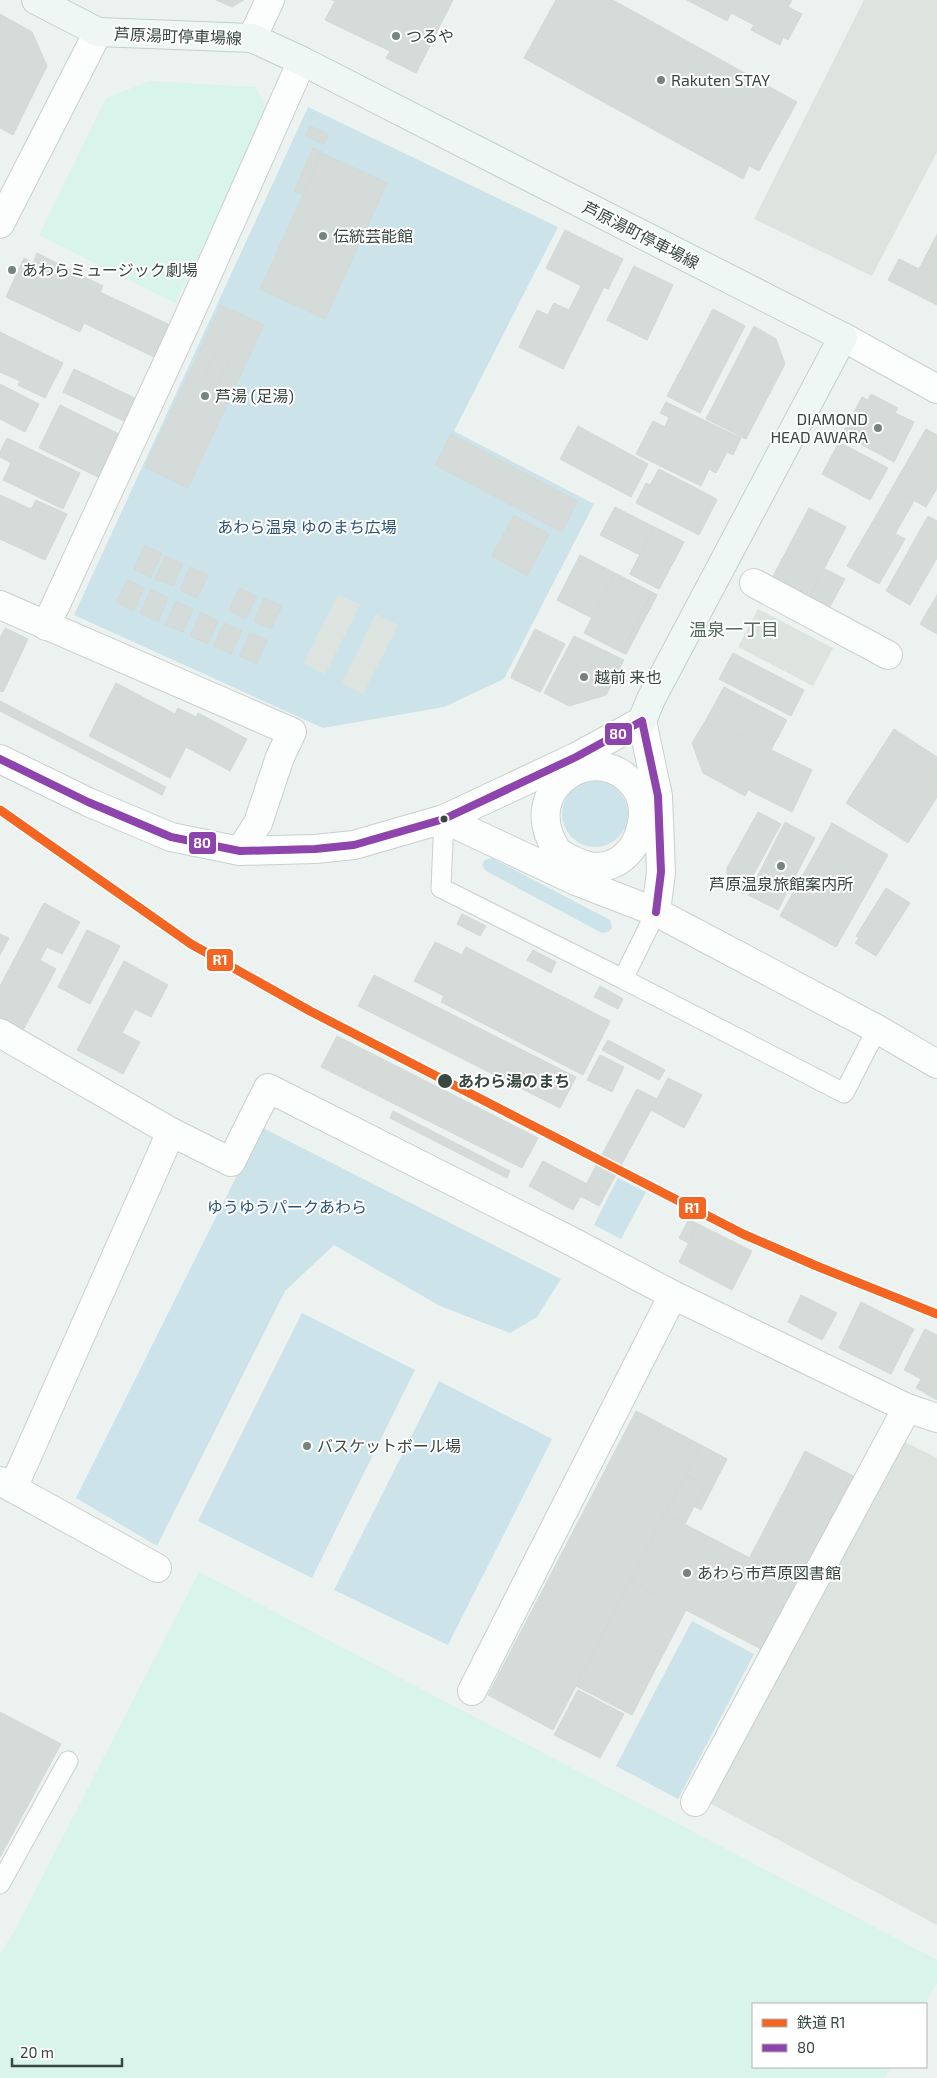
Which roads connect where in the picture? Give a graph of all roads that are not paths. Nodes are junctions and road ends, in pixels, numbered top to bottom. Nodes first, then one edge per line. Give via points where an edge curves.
1 (36, 0) edge
2 (270, 0) edge
3 (98, 32) junction
4 (252, 38) junction
5 (302, 61) junction
6 (0, 224) edge
7 (843, 338) junction
8 (937, 389) edge
9 (754, 583) dead end
10 (0, 605) edge
11 (46, 626) junction
12 (888, 655) dead end
13 (642, 721) junction
14 (0, 759) edge
15 (563, 769) junction
16 (651, 815) junction
17 (444, 819) junction
18 (240, 851) junction
19 (555, 861) junction
20 (600, 867) junction
21 (576, 881) junction
22 (656, 912) junction
23 (623, 979) junction
24 (877, 1028) junction
25 (1, 1036) edge
26 (937, 1064) edge
27 (171, 1132) junction
28 (673, 1295) junction
29 (907, 1408) junction
30 (937, 1418) edge
31 (7, 1485) edge
32 (157, 1568) dead end
33 (472, 1691) dead end
34 (68, 1761) dead end
35 (695, 1802) dead end
36 (0, 1884) edge

1 - 3 main road, 芦原湯町停車場線
2 - 4 street
3 - 4 main road, 芦原湯町停車場線
3 - 6 street
4 - 5 main road, 芦原湯町停車場線
5 - 7 main road, 芦原湯町停車場線
5 - 11 street
7 - 8 street
7 - 13 main road via 655,690
9 - 12 street
10 - 11 street
11 - 18 street via 292,732 258,823
13 - 15 street
13 - 16 street
14 - 18 street via 88,802 172,837
15 - 16 street via 598,767 619,773 633,785
15 - 17 street
15 - 19 street via 547,800 544,814
16 - 20 street via 630,852 620,861
16 - 22 street via 661,872
17 - 18 street via 354,844 315,849
17 - 19 street
17 - 23 lane via 442,888
19 - 20 street
19 - 21 street
20 - 21 street
21 - 22 street
22 - 23 lane
22 - 24 street
23 - 24 lane via 844,1093
24 - 26 street
25 - 27 street
27 - 28 street via 231,1162 268,1088
27 - 31 street
28 - 29 street
28 - 33 street
29 - 30 street
29 - 35 street
31 - 32 street
34 - 36 lane

